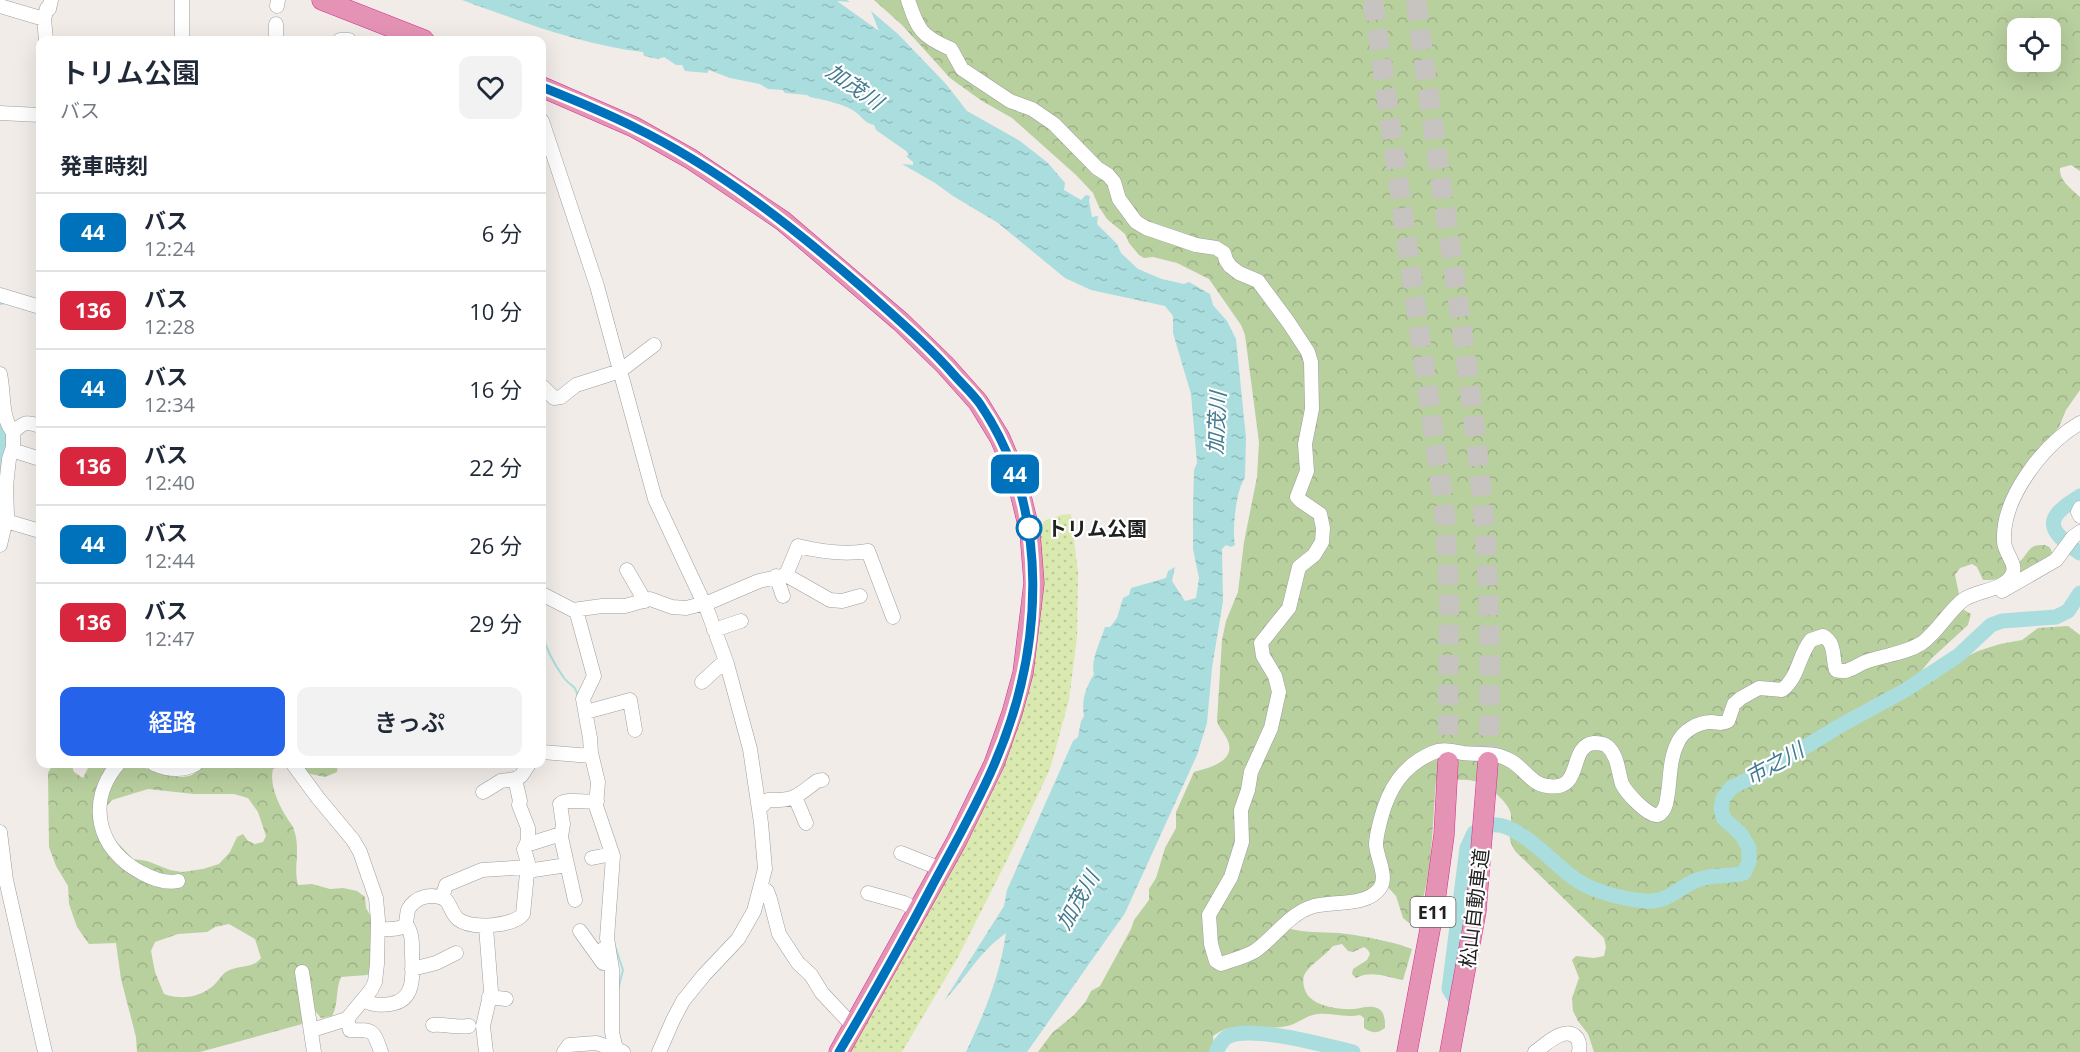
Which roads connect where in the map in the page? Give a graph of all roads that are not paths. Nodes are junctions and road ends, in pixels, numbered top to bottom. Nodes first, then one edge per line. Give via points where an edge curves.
1 (51, 0) edge
2 (180, 0) edge
3 (322, 0) edge
4 (908, 0) edge
5 (0, 6) edge
6 (45, 19) junction
7 (276, 24) dead end
8 (46, 36) edge
9 (182, 36) edge
10 (276, 36) edge
11 (414, 36) edge
12 (546, 89) edge
13 (0, 113) edge
14 (36, 115) edge
15 (546, 133) edge
16 (0, 295) edge
17 (36, 306) edge
18 (654, 345) dead end
19 (620, 371) junction
20 (0, 374) edge
21 (546, 389) edge
22 (2080, 423) edge
23 (36, 425) edge
24 (13, 432) junction
25 (12, 450) junction
26 (36, 458) edge
27 (3, 488) edge
28 (2080, 507) edge
29 (2080, 516) edge
30 (6, 521) junction
31 (36, 530) edge
32 (2080, 532) edge
33 (0, 545) edge
34 (627, 570) dead end
35 (781, 576) junction
36 (546, 596) edge
37 (783, 596) dead end
38 (860, 596) dead end
39 (645, 601) junction
40 (704, 604) junction
41 (576, 610) junction
42 (1953, 611) junction
43 (893, 617) dead end
44 (741, 621) dead end
45 (714, 630) junction
46 (725, 661) junction
47 (702, 682) dead end
48 (585, 712) junction
49 (635, 730) dead end
50 (546, 753) edge
51 (591, 756) junction
52 (1448, 767) tunnel mouth
53 (115, 768) edge
54 (171, 768) edge
55 (189, 768) edge
56 (296, 768) edge
57 (526, 768) edge
58 (1488, 768) tunnel mouth
59 (515, 779) junction
60 (822, 780) dead end
61 (483, 792) dead end
62 (795, 797) junction
63 (597, 801) junction
64 (759, 809) junction
65 (806, 823) dead end
66 (0, 832) edge
67 (561, 834) junction
68 (526, 845) junction
69 (901, 853) dead end
70 (612, 854) junction
71 (592, 858) dead end
72 (567, 865) junction
73 (527, 869) junction
74 (941, 869) junction
75 (178, 881) dead end
76 (761, 887) junction
77 (868, 893) dead end
78 (442, 898) junction
79 (575, 900) dead end
80 (919, 911) junction
81 (405, 924) junction
82 (486, 927) junction
83 (378, 929) junction
84 (580, 931) dead end
85 (608, 938) junction
86 (456, 953) dead end
87 (412, 969) junction
88 (302, 972) dead end
89 (489, 997) junction
90 (506, 999) dead end
91 (363, 1000) junction
92 (347, 1019) junction
93 (433, 1024) dead end
94 (854, 1027) junction
95 (312, 1030) junction
96 (483, 1032) junction
97 (620, 1051) edge
98 (45, 1052) edge
99 (314, 1052) edge
100 (381, 1052) edge
101 (486, 1052) edge
102 (564, 1052) edge
103 (659, 1052) edge
104 (839, 1052) edge
105 (1407, 1052) edge
106 (1450, 1052) edge
107 (1535, 1052) edge
108 (1579, 1052) edge

1 - 6 street
2 - 9 street
3 - 11 highway
4 - 42 street via 917,26 931,40 951,49 962,69 1054,124 1108,175 1136,222 1196,245 1216,248 1239,273 1258,281 1308,351 1312,409 1305,444 1307,471 1298,497 1320,514 1322,542 1299,567 1289,608 1261,643 1279,692 1271,728 1251,772 1241,810 1242,842 1231,877 1210,909 1211,944 1216,961 1221,964 1254,951 1312,906 1343,904 1378,891 1382,875 1376,843 1389,793 1406,769 1434,752 1497,755 1519,766 1538,784 1557,788 1569,781 1584,747 1600,743 1612,753 1629,794 1645,811 1657,815 1666,804 1672,758 1682,736 1701,723 1728,721 1734,704 1759,688 1782,690 1789,685 1811,640 1823,636 1829,639 1836,669 1847,671 1919,644
5 - 6 street
6 - 8 street
7 - 10 street
12 - 74 highway via 634,127 691,159 783,221 902,322 945,365 978,402 1000,438 1016,476 1030,533 1034,583 1030,629 1018,692 998,753
13 - 14 street
15 - 19 street via 597,286
16 - 17 street
18 - 19 street
19 - 21 street via 576,385 557,398
19 - 40 street via 655,499
20 - 24 street
22 - 42 street via 2064,432 2030,471 2008,511 2004,542 2013,575 1998,586 1963,600
23 - 24 street via 24,423
24 - 25 street
25 - 26 street
25 - 27 street
27 - 30 street via 8,506
28 - 29 street
30 - 31 street
30 - 33 street
32 - 42 street via 2056,560 2007,589
34 - 39 street
35 - 37 street
35 - 38 street via 830,600
35 - 40 street
35 - 43 street via 798,546 824,553 868,550
36 - 41 street
39 - 40 street via 678,608
39 - 41 street
40 - 45 street
41 - 48 street via 594,676 583,699
44 - 45 street
45 - 46 street
46 - 47 street
46 - 64 street via 748,740
48 - 49 street via 630,700
48 - 51 street
50 - 51 street
51 - 63 street via 598,783
52 - 105 highway, 松山自動車道 / E11 via 1434,908
53 - 75 street via 103,787 99,807 104,834 129,866 161,881
54 - 55 street
56 - 83 street via 360,852 376,898
57 - 59 street
58 - 106 highway, 松山自動車道 / E11 via 1476,911
59 - 61 street via 496,780
59 - 68 street via 519,806 528,828
60 - 62 street
62 - 64 street via 768,800
62 - 65 street
63 - 67 street via 585,803 563,795
63 - 70 street
64 - 76 street via 765,854
66 - 98 street via 6,880
67 - 68 street
67 - 72 street
68 - 73 street
69 - 74 street
70 - 71 street
70 - 85 street
72 - 73 street
72 - 79 street
73 - 78 street via 482,870 446,885
73 - 82 street via 523,914 515,921
74 - 80 highway
76 - 94 street via 770,899 780,934 798,963
76 - 103 street via 743,931 683,1001
77 - 80 street
78 - 81 street via 427,896 414,903
78 - 82 street via 459,921
80 - 94 highway
81 - 83 street via 402,928
81 - 87 street via 411,931
82 - 89 street
83 - 91 street via 375,981
84 - 85 street via 603,963 603,945
85 - 97 street via 612,1032
86 - 87 street
87 - 91 street via 410,990 402,1001 372,1005
88 - 95 street
89 - 90 street
89 - 96 street
91 - 92 street
92 - 95 street
92 - 100 street via 350,1030 375,1033
93 - 96 street via 461,1027 469,1019 475,1033
94 - 104 highway
95 - 99 street
96 - 101 street
97 - 102 street via 586,1042 569,1045
107 - 108 street via 1567,1033 1578,1040

